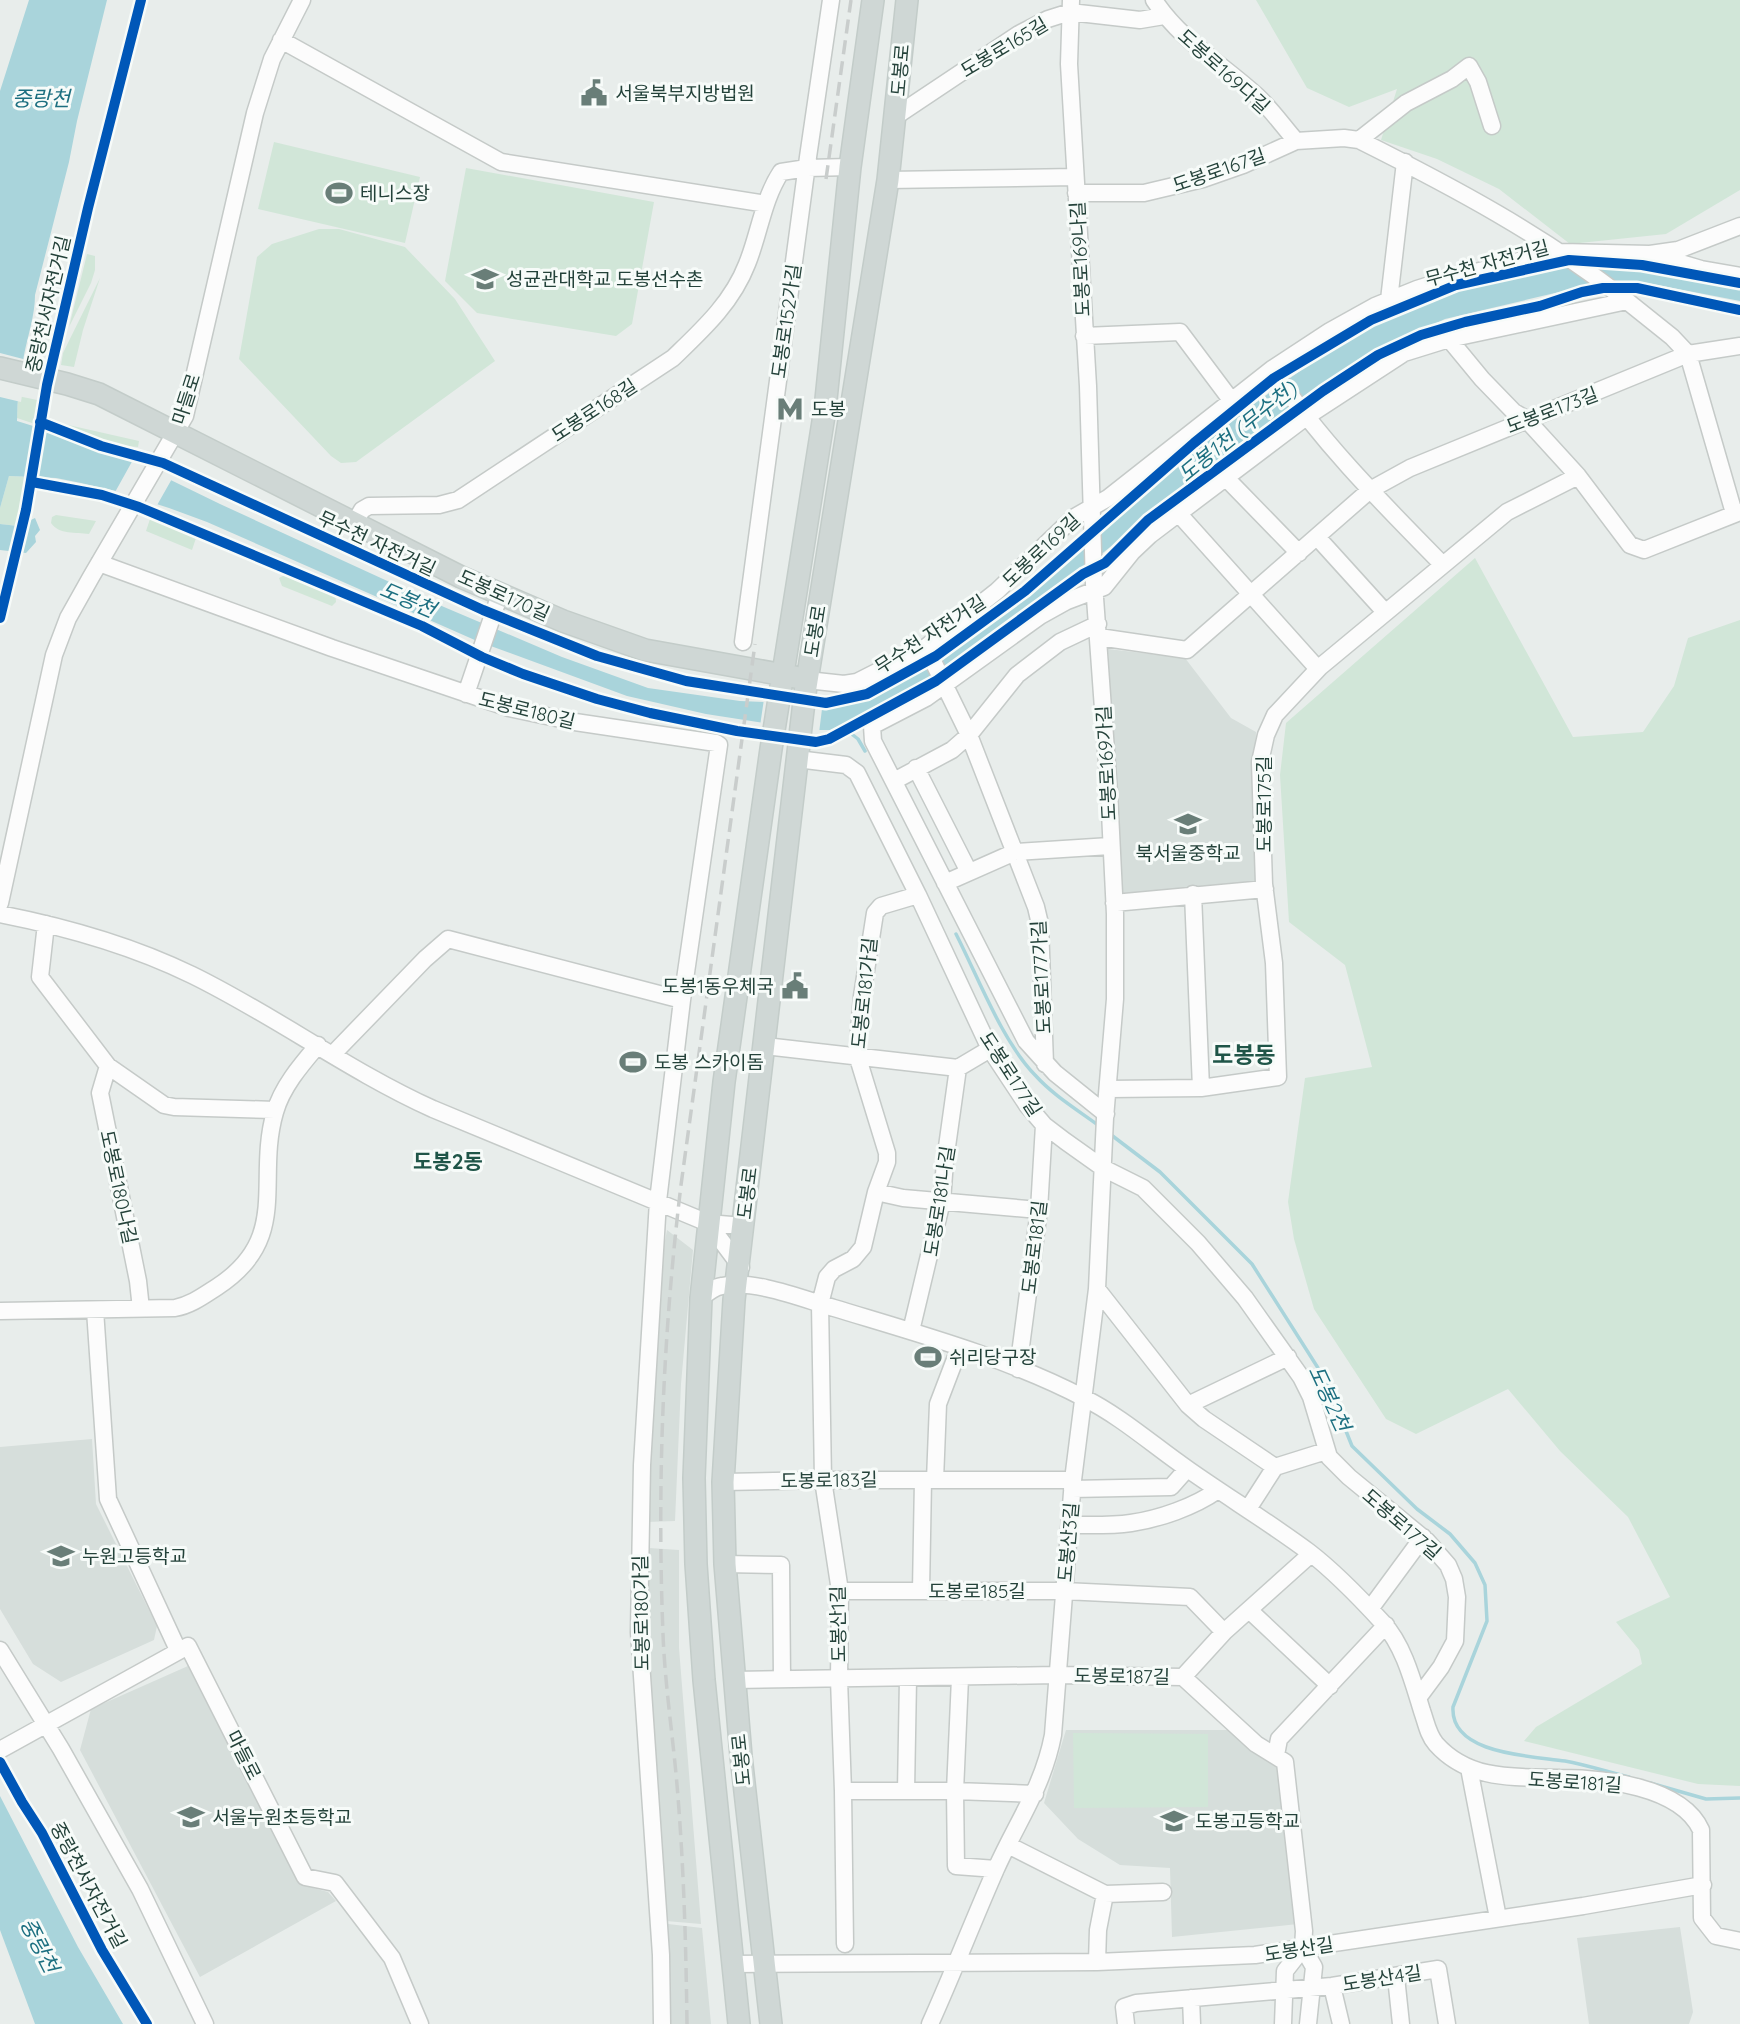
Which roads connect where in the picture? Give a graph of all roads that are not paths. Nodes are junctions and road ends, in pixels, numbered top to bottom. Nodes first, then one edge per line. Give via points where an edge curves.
1 (302, 0) edge
2 (831, 0) edge
3 (873, 0) edge
4 (907, 0) edge
5 (1154, 0) edge
6 (1071, 6) edge
7 (1164, 16) junction
8 (281, 40) junction
9 (896, 116) junction
10 (1492, 126) dead end
11 (1359, 139) junction
12 (1296, 141) junction
13 (1405, 163) junction
14 (850, 167) junction
15 (807, 168) junction
16 (888, 180) junction
17 (1075, 185) junction
18 (766, 204) junction
19 (1740, 226) edge
20 (1564, 254) junction
21 (1650, 254) junction
22 (1740, 276) edge
23 (1622, 298) junction
24 (1390, 300) junction
25 (1084, 337) junction
26 (1449, 339) junction
27 (1740, 346) edge
28 (1688, 354) junction
29 (0, 368) edge
30 (1274, 371) junction
31 (1231, 400) junction
32 (1305, 415) junction
33 (1526, 419) junction
34 (176, 432) junction
35 (1577, 476) junction
36 (1225, 477) junction
37 (1370, 490) junction
38 (1091, 513) junction
39 (1178, 513) junction
40 (1737, 513) edge
41 (354, 524) junction
42 (1317, 537) junction
43 (1299, 553) junction
44 (99, 563) junction
45 (1442, 564) junction
46 (1095, 588) junction
47 (1252, 593) junction
48 (497, 602) junction
49 (1385, 612) junction
50 (1098, 631) junction
51 (743, 642) dead end
52 (928, 649) junction
53 (1318, 669) junction
54 (782, 682) junction
55 (944, 682) junction
56 (806, 687) junction
57 (467, 689) junction
58 (969, 735) junction
59 (798, 755) junction
60 (916, 768) junction
61 (894, 781) junction
62 (1110, 846) junction
63 (1015, 852) junction
64 (970, 872) junction
65 (945, 883) junction
66 (1265, 889) junction
67 (1193, 894) junction
68 (918, 895) junction
69 (1114, 902) junction
70 (0, 903) edge
71 (0, 914) edge
72 (46, 924) junction
73 (682, 1000) junction
74 (318, 1045) junction
75 (765, 1046) junction
76 (990, 1049) junction
77 (333, 1054) junction
78 (857, 1055) junction
79 (1045, 1064) junction
80 (108, 1066) junction
81 (958, 1068) junction
82 (1200, 1088) junction
83 (1109, 1089) junction
84 (275, 1110) junction
85 (1106, 1116) junction
86 (1044, 1125) junction
87 (1103, 1164) junction
88 (876, 1192) junction
89 (658, 1201) junction
90 (942, 1201) junction
91 (1039, 1210) junction
92 (708, 1223) junction
93 (743, 1226) junction
94 (738, 1263) junction
95 (745, 1286) junction
96 (1097, 1289) junction
97 (701, 1298) junction
98 (820, 1304) junction
99 (141, 1309) junction
100 (95, 1310) junction
101 (0, 1311) edge
102 (911, 1331) junction
103 (960, 1349) junction
104 (1288, 1357) junction
105 (1018, 1369) junction
106 (1082, 1396) junction
107 (1188, 1405) junction
108 (1326, 1451) junction
109 (1275, 1467) junction
110 (1187, 1469) junction
111 (822, 1480) junction
112 (929, 1480) junction
113 (723, 1482) junction
114 (1073, 1484) junction
115 (1218, 1490) junction
116 (1248, 1509) junction
117 (1070, 1525) junction
118 (1423, 1537) junction
119 (1311, 1554) junction
120 (725, 1564) junction
121 (840, 1591) junction
122 (921, 1591) junction
123 (1064, 1591) junction
124 (1370, 1609) junction
125 (1249, 1610) junction
126 (1386, 1625) junction
127 (1224, 1632) junction
128 (183, 1648) junction
129 (0, 1650) edge
130 (1057, 1675) junction
131 (1183, 1677) junction
132 (960, 1678) junction
133 (782, 1679) junction
134 (839, 1679) junction
135 (908, 1679) junction
136 (733, 1680) junction
137 (1330, 1686) junction
138 (1418, 1698) junction
139 (46, 1724) junction
140 (7, 1746) edge
141 (1276, 1755) junction
142 (1469, 1768) junction
143 (843, 1791) junction
144 (906, 1791) junction
145 (955, 1791) junction
146 (1035, 1794) junction
147 (1008, 1845) junction
148 (996, 1869) junction
149 (1703, 1885) junction
150 (1163, 1892) dead end
151 (1105, 1894) junction
152 (1498, 1918) junction
153 (1740, 1941) edge
154 (845, 1944) dead end
155 (1303, 1948) junction
156 (1097, 1962) junction
157 (732, 1964) junction
158 (764, 1964) junction
159 (958, 1964) junction
160 (1396, 1978) junction
161 (1314, 1986) junction
162 (1332, 1986) junction
163 (1285, 1990) junction
164 (1191, 1998) junction
165 (205, 2024) edge
166 (420, 2024) edge
167 (662, 2024) edge
168 (739, 2024) edge
169 (771, 2024) edge
170 (930, 2024) edge
171 (1126, 2024) edge
172 (1192, 2024) edge
173 (1283, 2024) edge
174 (1308, 2024) edge
175 (1341, 2024) edge
176 (1401, 2024) edge
177 (1447, 2024) edge

1 - 8 street, 마들로
2 - 15 street, 도봉로152가길
3 - 14 main road, 도봉로
4 - 9 main road, 도봉로
5 - 7 street, 도봉로169다길
6 - 7 street, 도봉로165길 via 1140,20
6 - 9 street, 도봉로165길 via 1019,34
6 - 17 street, 도봉로169나길
7 - 12 street, 도봉로169다길 via 1258,97
8 - 18 street via 501,163
8 - 34 street, 마들로 via 255,113 188,406
9 - 16 main road, 도봉로
10 - 11 street via 1469,66 1406,103
11 - 12 street, 도봉로167길
11 - 13 street, 도봉로167길
12 - 17 street, 도봉로167길 via 1180,186 1144,193
13 - 20 street, 도봉로167길 via 1478,200
13 - 24 street
14 - 15 street, 도봉로168길
14 - 54 main road, 도봉로 via 826,397
15 - 18 street, 도봉로168길 via 781,172
15 - 51 street, 도봉로152가길
16 - 17 street, 도봉로167길
16 - 56 main road, 도봉로
17 - 25 street, 도봉로169나길
18 - 41 street, 도봉로168길 via 734,291 673,358 458,500 439,505 369,506
19 - 21 street, 도봉로169길 via 1678,250
20 - 21 street, 도봉로169길
20 - 23 street, 도봉로167길
20 - 24 street, 도봉로169길 via 1452,278
21 - 22 street, 도봉로169길
23 - 26 street
23 - 28 street, 도봉로167길
24 - 30 street, 도봉로169길 via 1330,331
25 - 31 street via 1180,332
25 - 38 street, 도봉로169나길
26 - 32 street via 1391,360
26 - 33 street via 1482,379
27 - 28 street, 도봉로173길
28 - 33 street, 도봉로173길
28 - 40 street
29 - 34 main road, 도봉로170길 via 99,394
30 - 31 street, 도봉로169길
30 - 32 street
31 - 38 street, 도봉로169길
32 - 36 street
32 - 37 street
33 - 35 street
33 - 37 street, 도봉로173길
34 - 41 main road, 도봉로170길
34 - 44 street, 마들로
35 - 40 street via 1630,545 1644,550
35 - 45 street, 도봉로175길 via 1507,512
36 - 39 street
36 - 43 street
37 - 42 street, 도봉로173길
37 - 45 street
38 - 46 street, 도봉로169나길
38 - 52 street, 도봉로169길 via 1073,518
39 - 46 street via 1132,551 1108,582
39 - 47 street
41 - 48 main road, 도봉로170길
42 - 43 street, 도봉로173길
42 - 49 street
43 - 47 street, 도봉로173길
44 - 57 street, 도봉로180길
44 - 70 street, 마들로 via 68,618 54,655
45 - 49 street, 도봉로175길
46 - 50 street, 도봉로169가길
46 - 55 street via 1040,616
47 - 50 street, 도봉로173길 via 1187,650
47 - 53 street
48 - 54 main road, 도봉로170길 via 645,650
48 - 57 street
49 - 53 street, 도봉로175길
50 - 58 street via 1060,642 1017,675
50 - 62 street, 도봉로169가길
52 - 55 street, 도봉로177가길
52 - 56 street, 도봉로169길 via 856,682
53 - 66 street, 도봉로175길 via 1275,715 1266,735 1260,762
54 - 56 main road, 도봉로170길
54 - 92 main road, 도봉로
55 - 58 street, 도봉로177가길
55 - 61 street, 도봉로177길 via 926,698 872,726 873,741
56 - 59 main road, 도봉로
57 - 73 street, 도봉로180길 via 509,708 719,744
58 - 60 street via 952,750
58 - 63 street, 도봉로177가길
59 - 68 street, 도봉로177길 via 846,765 857,773
59 - 75 main road, 도봉로
60 - 61 street
60 - 64 street
61 - 65 street, 도봉로177길
62 - 63 street
62 - 69 street, 도봉로169가길
63 - 64 street
63 - 79 street, 도봉로177가길 via 1040,924
64 - 65 street
65 - 79 street, 도봉로177길 via 1026,1041
66 - 67 street
66 - 82 street, 도봉로175길 via 1274,963 1278,1077
67 - 69 street
67 - 82 street
68 - 76 street, 도봉로177길
68 - 78 street, 도봉로181가길 via 881,906 874,913
69 - 83 street, 도봉로169가길 via 1115,999
71 - 72 street
72 - 74 street via 164,962
72 - 80 street via 40,977
73 - 77 street via 448,939
73 - 89 street, 도봉로180길
74 - 77 street
74 - 84 street
75 - 78 street
75 - 93 main road, 도봉로
76 - 81 street
76 - 86 street, 도봉로177길
77 - 89 street via 433,1109
78 - 81 street
78 - 88 street, 도봉로181가길 via 887,1153
79 - 85 street, 도봉로177길
80 - 84 street via 164,1105
80 - 99 street, 도봉로180나길 via 100,1093
81 - 90 street, 도봉로181나길
82 - 83 street, 도봉로175길
83 - 85 street, 도봉로169가길
84 - 99 street via 268,1207 264,1229 250,1257 228,1279 188,1306
85 - 87 street, 도봉로169가길
86 - 87 street, 도봉로177길
86 - 91 street, 도봉로181길
87 - 96 street, 도봉산3길
87 - 104 street, 도봉로177길 via 1143,1188 1168,1211 1221,1269
88 - 90 street
88 - 98 street, 도봉로181가길 via 863,1247 827,1277
89 - 92 street
89 - 167 street, 도봉로180가길 via 638,1605
90 - 91 street
90 - 102 street, 도봉로181나길
91 - 105 street, 도봉로181길
92 - 93 street
92 - 94 street, 도봉로
92 - 97 main road, 도봉로
93 - 94 main road, 도봉로
94 - 95 main road, 도봉로
95 - 97 street via 721,1286
95 - 98 street, 도봉로181길
95 - 113 main road, 도봉로
96 - 106 street, 도봉산3길
96 - 107 street
97 - 157 main road, 도봉로 via 694,1478 696,1564
98 - 102 street, 도봉로181길
98 - 111 street, 도봉산1길
99 - 100 street
100 - 101 street
100 - 128 street, 마들로 via 108,1499
102 - 103 street, 도봉로181길
103 - 105 street, 도봉로181길
103 - 112 street via 938,1404
104 - 107 street
104 - 108 street, 도봉로177길 via 1311,1397
105 - 106 street, 도봉로181길
106 - 110 street, 도봉로181길
106 - 114 street, 도봉산3길
107 - 109 street
108 - 109 street
108 - 118 street, 도봉로177길 via 1349,1477
109 - 116 street
110 - 114 street via 1171,1487
110 - 115 street, 도봉로181길
111 - 112 street, 도봉로183길
111 - 113 street, 도봉로183길
111 - 121 street, 도봉산1길
112 - 114 street, 도봉로183길
112 - 122 street
113 - 120 main road, 도봉로
114 - 117 street, 도봉산3길
115 - 116 street, 도봉로181길
115 - 117 street via 1185,1507 1130,1524
116 - 119 street, 도봉로181길
117 - 123 street, 도봉산3길
118 - 124 street
118 - 138 street, 도봉로177길 via 1451,1571 1457,1623 1453,1647
119 - 124 street, 도봉로181길
119 - 125 street
120 - 133 street via 781,1565
120 - 136 main road, 도봉로
121 - 122 street, 도봉로185길
121 - 134 street, 도봉산1길
122 - 123 street, 도봉로185길
123 - 127 street, 도봉로185길 via 1190,1597
123 - 130 street, 도봉산3길
124 - 126 street, 도봉로181길
125 - 127 street
125 - 137 street
126 - 137 street
126 - 138 street, 도봉로181길
127 - 131 street
128 - 139 street
128 - 166 street, 마들로 via 305,1877 335,1883 392,1958
129 - 139 street
130 - 131 street, 도봉로187길
130 - 132 street, 도봉로187길
130 - 146 street, 도봉산3길 via 1053,1735
131 - 141 street, 도봉로187길 via 1256,1744
132 - 135 street, 도봉로187길
132 - 145 street
133 - 134 street, 도봉로187길
133 - 136 street, 도봉로187길
134 - 135 street, 도봉로187길
134 - 143 street, 도봉산1길
135 - 144 street
136 - 158 main road, 도봉로
137 - 141 street via 1279,1739
138 - 142 street, 도봉로181길 via 1433,1740 1455,1762
139 - 140 street
139 - 165 street via 140,1889
141 - 155 street via 1285,1762
142 - 149 street, 도봉로181길 via 1507,1777 1610,1783 1667,1796 1700,1830
142 - 152 street
143 - 144 street
143 - 154 street, 도봉산1길
144 - 145 street
145 - 146 street
145 - 148 street via 956,1866
146 - 147 street, 도봉산3길
147 - 148 street, 도봉산3길
147 - 151 street
148 - 159 street, 도봉산3길
149 - 152 street, 도봉산길
149 - 153 street, 도봉로181길 via 1702,1918 1716,1936
150 - 151 street
151 - 156 street
152 - 155 street, 도봉산길
155 - 156 street, 도봉산길 via 1204,1959
155 - 161 street, 도봉산4길 via 1314,1967
155 - 163 street via 1284,1971
156 - 159 street, 도봉산길
157 - 158 street, 도봉산길
157 - 168 main road, 도봉로
158 - 159 street, 도봉산길
158 - 169 main road, 도봉로
159 - 170 street, 도봉산3길
160 - 162 street, 도봉산4길
160 - 176 street
160 - 177 street, 도봉산4길 via 1438,1969
161 - 162 street, 도봉산4길
161 - 163 street, 도봉산4길
161 - 174 street, 도봉산4길
162 - 175 street
163 - 164 street, 도봉산4길
163 - 173 street
164 - 171 street, 도봉산4길 via 1124,2007
164 - 172 street

